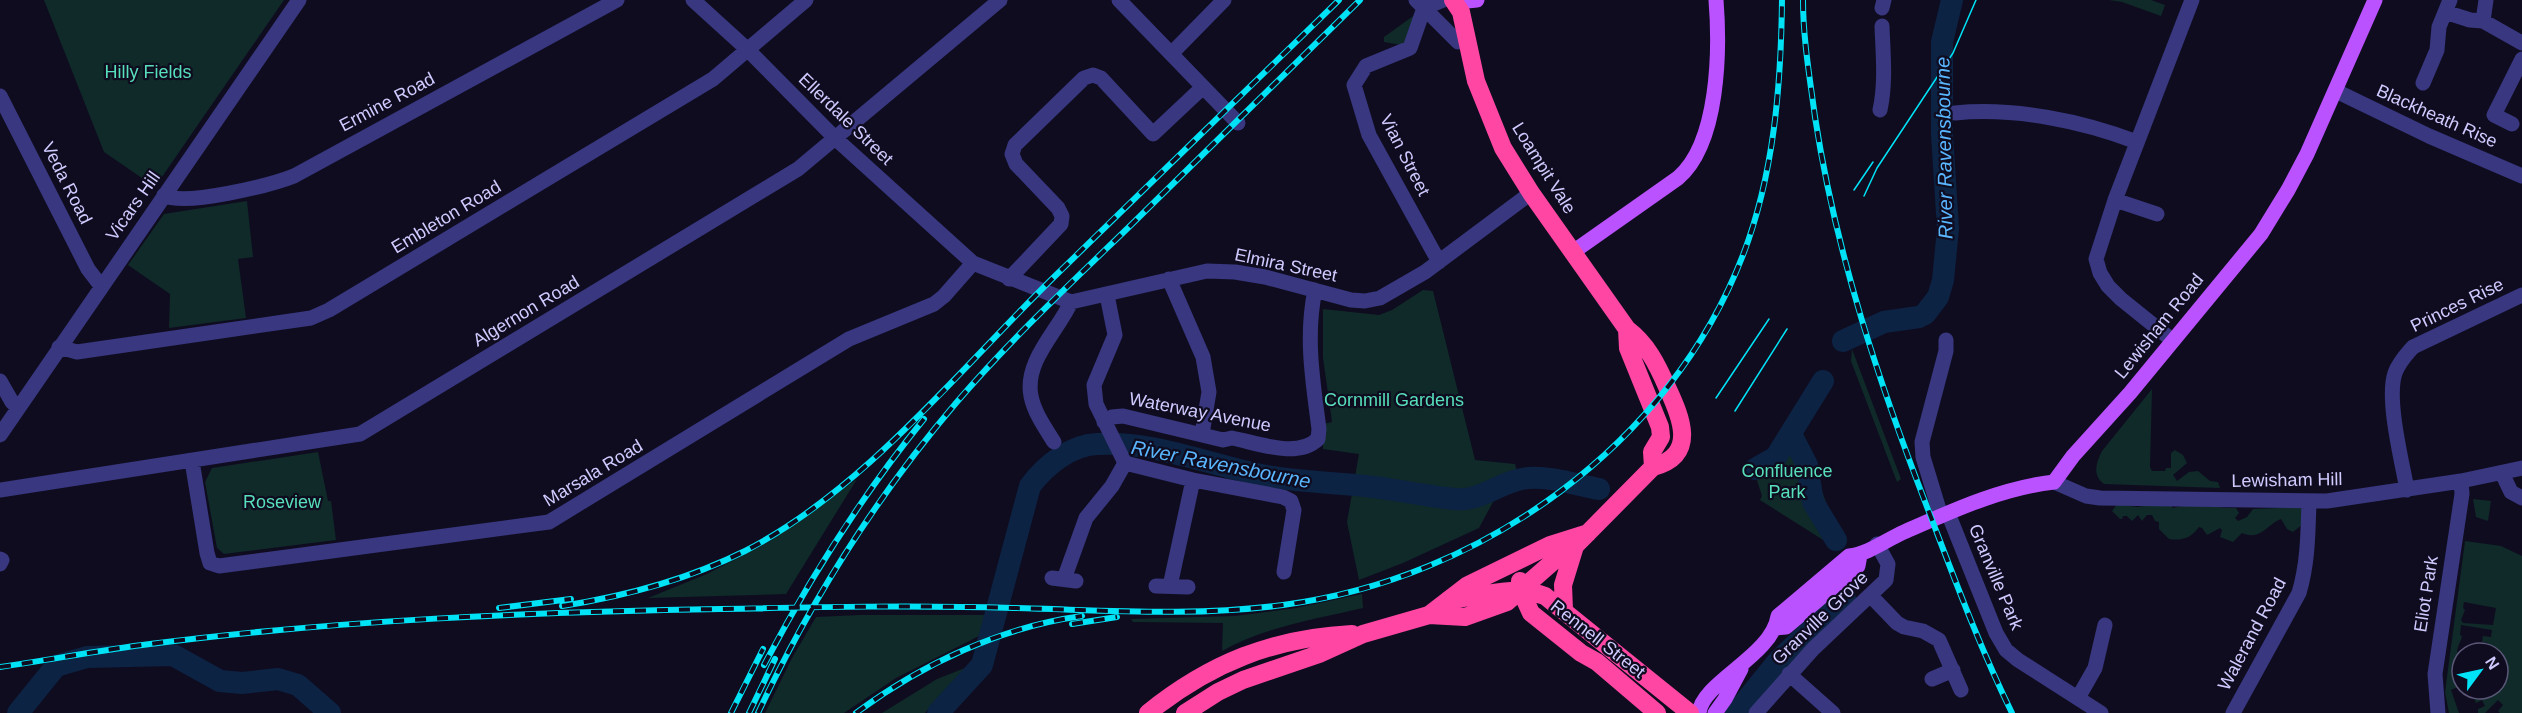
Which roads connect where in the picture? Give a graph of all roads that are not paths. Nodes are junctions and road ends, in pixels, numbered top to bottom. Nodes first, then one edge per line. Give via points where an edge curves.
1 (299, 0) edge
2 (617, 0) edge
3 (693, 0) edge
4 (806, 0) edge
5 (1000, 0) edge
6 (1119, 0) edge
7 (1224, 0) edge
8 (1443, 0) edge
9 (1716, 0) edge
10 (2192, 0) edge
11 (2374, 0) edge
12 (2486, 0) edge
13 (1465, 3) edge
14 (1420, 4) edge
15 (2447, 6) edge
16 (2483, 21) junction
17 (1882, 26) dead end
18 (1458, 42) dead end
19 (2522, 43) edge
20 (748, 50) junction
21 (1171, 54) junction
22 (2522, 59) edge
23 (2423, 83) dead end
24 (1203, 87) junction
25 (2336, 91) junction
26 (0, 96) edge
27 (1880, 110) dead end
28 (1955, 113) dead end
29 (1238, 123) dead end
30 (2512, 124) dead end
31 (836, 139) junction
32 (2137, 142) junction
33 (2522, 176) edge
34 (1531, 194) junction
35 (164, 195) junction
36 (2115, 200) junction
37 (2157, 214) dead end
38 (1573, 252) junction
39 (1439, 262) junction
40 (973, 263) junction
41 (1009, 279) junction
42 (1169, 279) junction
43 (101, 286) junction
44 (1315, 290) junction
45 (1107, 295) junction
46 (2522, 295) edge
47 (1071, 302) junction
48 (1946, 340) dead end
49 (2172, 340) junction
50 (59, 347) junction
51 (0, 381) edge
52 (18, 408) junction
53 (1104, 422) junction
54 (1202, 434) junction
55 (0, 435) edge
56 (1054, 442) dead end
57 (1120, 454) junction
58 (192, 461) junction
59 (1653, 467) joint
60 (2522, 468) edge
61 (2502, 473) junction
62 (1193, 480) junction
63 (2461, 481) junction
64 (2054, 482) junction
65 (2407, 489) junction
66 (0, 490) edge
67 (2522, 498) edge
68 (2309, 501) junction
69 (1945, 515) junction
70 (1585, 536) junction
71 (1877, 544) junction
72 (1527, 557) junction
73 (1284, 572) dead end
74 (1064, 579) dead end
75 (1188, 587) dead end
76 (1521, 591) junction
77 (1871, 596) junction
78 (1448, 600) junction
79 (1564, 610) junction
80 (1429, 615) junction
81 (2105, 625) dead end
82 (1363, 633) junction
83 (1742, 666) junction
84 (1953, 670) junction
85 (1789, 674) junction
86 (1932, 679) dead end
87 (1961, 690) dead end
88 (2078, 698) junction
89 (1148, 713) edge
90 (1185, 713) edge
91 (1658, 713) edge
92 (1690, 713) edge
93 (1699, 713) edge
94 (1715, 713) edge
95 (1756, 713) edge
96 (1833, 713) edge
97 (2101, 713) edge
98 (2233, 713) edge
99 (2438, 713) edge

1 - 35 street, Vicars Hill
2 - 35 street, Ermine Road via 286,179 263,187 181,200
3 - 20 street, Ellerdale Street
4 - 20 street, Embleton Road
5 - 31 street, Algernon Road
6 - 21 street
7 - 21 street
8 - 14 street
9 - 38 main road via 1714,84 1704,136 1693,164
10 - 32 street
11 - 25 main road, Lewisham Road
12 - 16 street
13 - 34 highway, Loampit Vale via 1476,81 1503,148
14 - 18 street
14 - 39 street, Vian Street via 1410,48 1366,66 1354,85 1368,135
15 - 16 street via 2470,20
15 - 23 street via 2439,27 2437,50
16 - 19 street
17 - 27 street via 1885,88
20 - 31 street, Ellerdale Street
20 - 50 street, Embleton Road via 713,79 311,318 77,352
21 - 24 street
22 - 30 street via 2494,115
24 - 29 street
24 - 41 street via 1153,134 1101,78 1092,75 1084,78 1015,145 1012,154 1016,164 1062,216 1061,224
25 - 33 street, Blackheath Rise
25 - 49 main road, Lewisham Road via 2289,190 2261,234
26 - 43 street, Veda Road via 88,269
28 - 32 street via 2017,112
31 - 40 street, Ellerdale Street
31 - 58 street, Algernon Road via 798,170 360,434
32 - 36 street
34 - 38 highway, Loampit Vale
34 - 39 street, Elmira Street
35 - 43 street, Vicars Hill
36 - 37 street
36 - 49 street via 2097,252 2100,273 2121,299
38 - 59 highway, Loampit Vale via 1627,329 1650,353 1681,421 1682,439 1675,454 1667,463
39 - 44 street, Elmira Street via 1380,298 1365,302
40 - 41 street
40 - 58 street, Marsala Road via 934,304 849,339 549,522 219,566 210,562 207,553
41 - 47 street
42 - 44 street, Elmira Street via 1207,271 1235,272
42 - 45 street, Elmira Street
42 - 54 street via 1205,363 1209,392
43 - 50 street, Vicars Hill
44 - 54 street, Waterway Avenue via 1309,330 1318,439 1297,449
45 - 47 street, Elmira Street
45 - 53 street via 1115,335 1094,385 1096,404
46 - 65 street, Princes Rise via 2413,347 2401,360 2394,375 2393,395
47 - 56 street via 1032,373 1030,394
48 - 69 street, Granville Park via 1922,442 1923,457
49 - 64 main road, Lewisham Road
50 - 52 street, Vicars Hill
51 - 52 street
52 - 55 street, Vicars Hill
53 - 54 street, Waterway Avenue via 1123,416
53 - 57 street
57 - 62 street
57 - 74 street via 1112,486 1086,518
58 - 66 street, Algernon Road
59 - 70 highway, Rennell Street
60 - 61 street, Lewisham Hill
61 - 63 street, Lewisham Hill
61 - 67 street via 2511,492
62 - 73 street via 1291,501
62 - 75 street via 1163,586
63 - 65 street, Lewisham Hill
63 - 99 street, Eliot Park via 2435,674
64 - 68 street, Lewisham Hill via 2100,498
64 - 69 main road via 2025,486
65 - 68 street, Lewisham Hill
68 - 98 street, Walerand Road via 2305,574 2299,593
69 - 71 main road
69 - 88 street, Granville Park via 2006,650
70 - 72 highway, Rennell Street via 1550,544
70 - 76 highway, Rennell Street
70 - 79 highway, Rennell Street via 1563,585
71 - 77 street, Granville Grove via 1888,564 1888,575
71 - 83 main road via 1860,555 1858,566 1786,627 1776,628
72 - 76 highway via 1520,575
72 - 78 highway, Rennell Street via 1468,585
76 - 78 highway via 1504,590
76 - 79 highway, Rennell Street via 1545,596
76 - 80 highway via 1500,606 1465,616
76 - 91 highway, Rennell Street via 1531,613
77 - 84 street via 1897,623 1939,640
77 - 85 street, Granville Grove
78 - 80 highway, Rennell Street
79 - 92 highway, Rennell Street
80 - 82 highway
81 - 88 street via 2095,669
82 - 89 highway via 1313,636 1252,652 1194,681
82 - 90 highway via 1319,654 1243,680
83 - 93 main road via 1715,686
83 - 94 main road
84 - 86 street
84 - 87 street
85 - 95 street, Granville Grove
85 - 96 street
88 - 97 street, Granville Park

